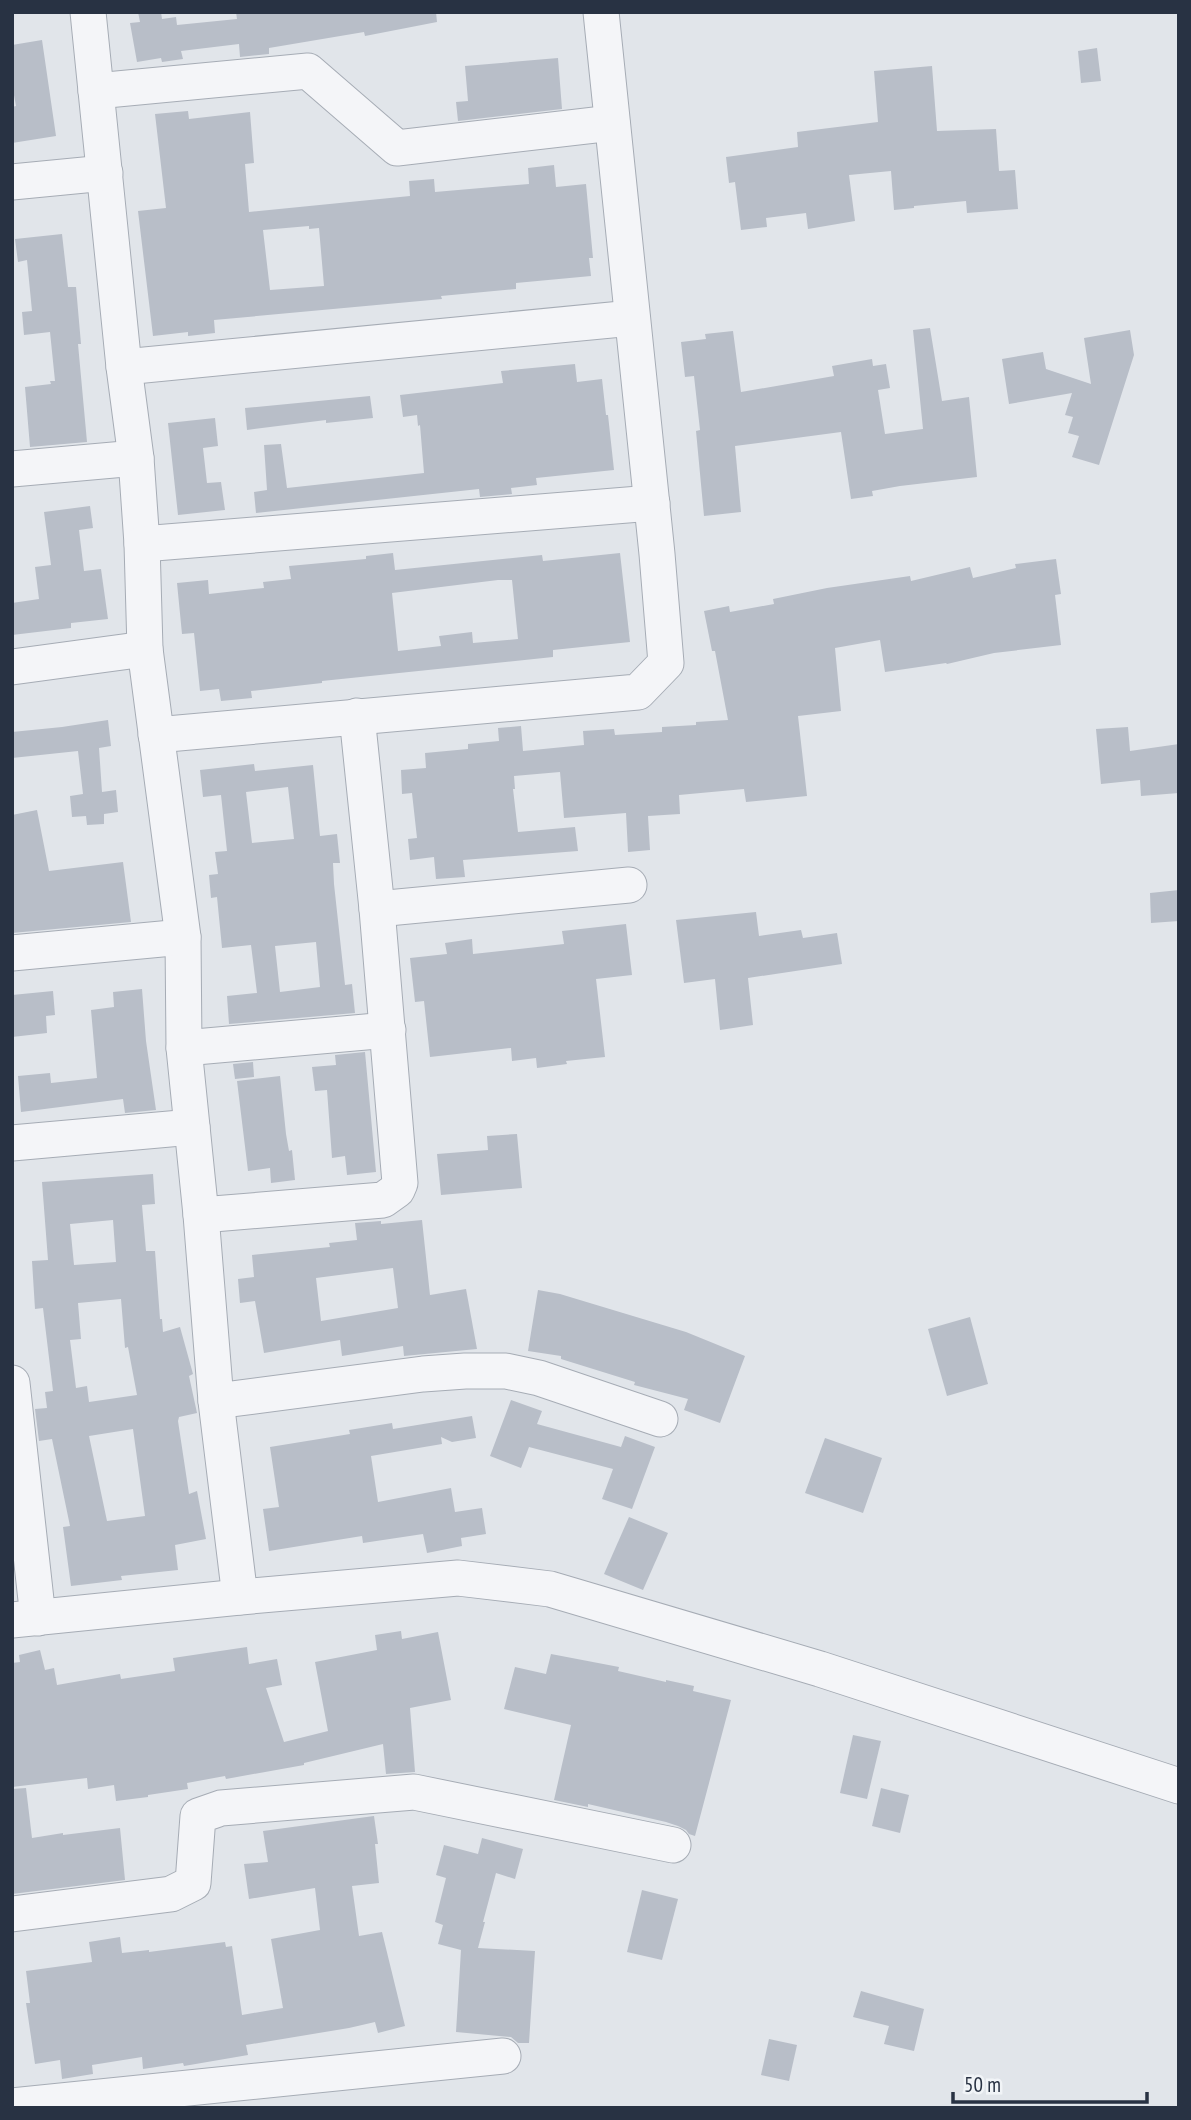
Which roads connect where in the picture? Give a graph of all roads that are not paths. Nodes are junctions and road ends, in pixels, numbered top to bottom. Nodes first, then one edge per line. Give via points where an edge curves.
1 (88, 12) edge
2 (601, 12) edge
3 (96, 91) junction
4 (612, 123) junction
5 (105, 173) junction
6 (12, 182) edge
7 (632, 318) junction
8 (124, 367) junction
9 (136, 458) junction
10 (12, 469) edge
11 (652, 503) junction
12 (142, 544) junction
13 (145, 649) junction
14 (12, 667) edge
15 (357, 716) junction
16 (156, 735) junction
17 (629, 885) dead end
18 (377, 909) junction
19 (183, 937) junction
20 (12, 953) edge
21 (388, 1030) junction
22 (184, 1048) junction
23 (192, 1127) junction
24 (12, 1143) edge
25 (201, 1215) junction
26 (12, 1383) edge
27 (216, 1401) junction
28 (660, 1419) dead end
29 (15, 1438) edge
30 (240, 1597) junction
31 (25, 1619) edge
32 (1179, 1786) edge
33 (673, 1845) dead end
34 (12, 1914) edge
35 (503, 2056) dead end
36 (12, 2106) edge

1 - 3 street
2 - 4 street
3 - 4 street via 308,71 397,148
3 - 5 street
4 - 7 street
5 - 6 street
5 - 8 street
7 - 8 street
7 - 11 street
8 - 9 street
9 - 10 street
9 - 12 street
11 - 12 street
11 - 15 street via 666,663 638,692
12 - 13 street
13 - 14 street
13 - 16 street
15 - 16 street
15 - 18 street
16 - 19 street
17 - 18 street
18 - 21 street
19 - 20 street
19 - 22 street
21 - 22 street
21 - 25 street via 397,1190 383,1200
22 - 23 street
23 - 24 street
23 - 25 street
25 - 27 street
26 - 29 street
27 - 28 street via 424,1374 506,1371
27 - 30 street
29 - 31 street
30 - 31 street
30 - 32 street via 458,1578 550,1590 820,1670
33 - 34 street via 414,1792 221,1808 198,1816 193,1883 172,1894
35 - 36 street

